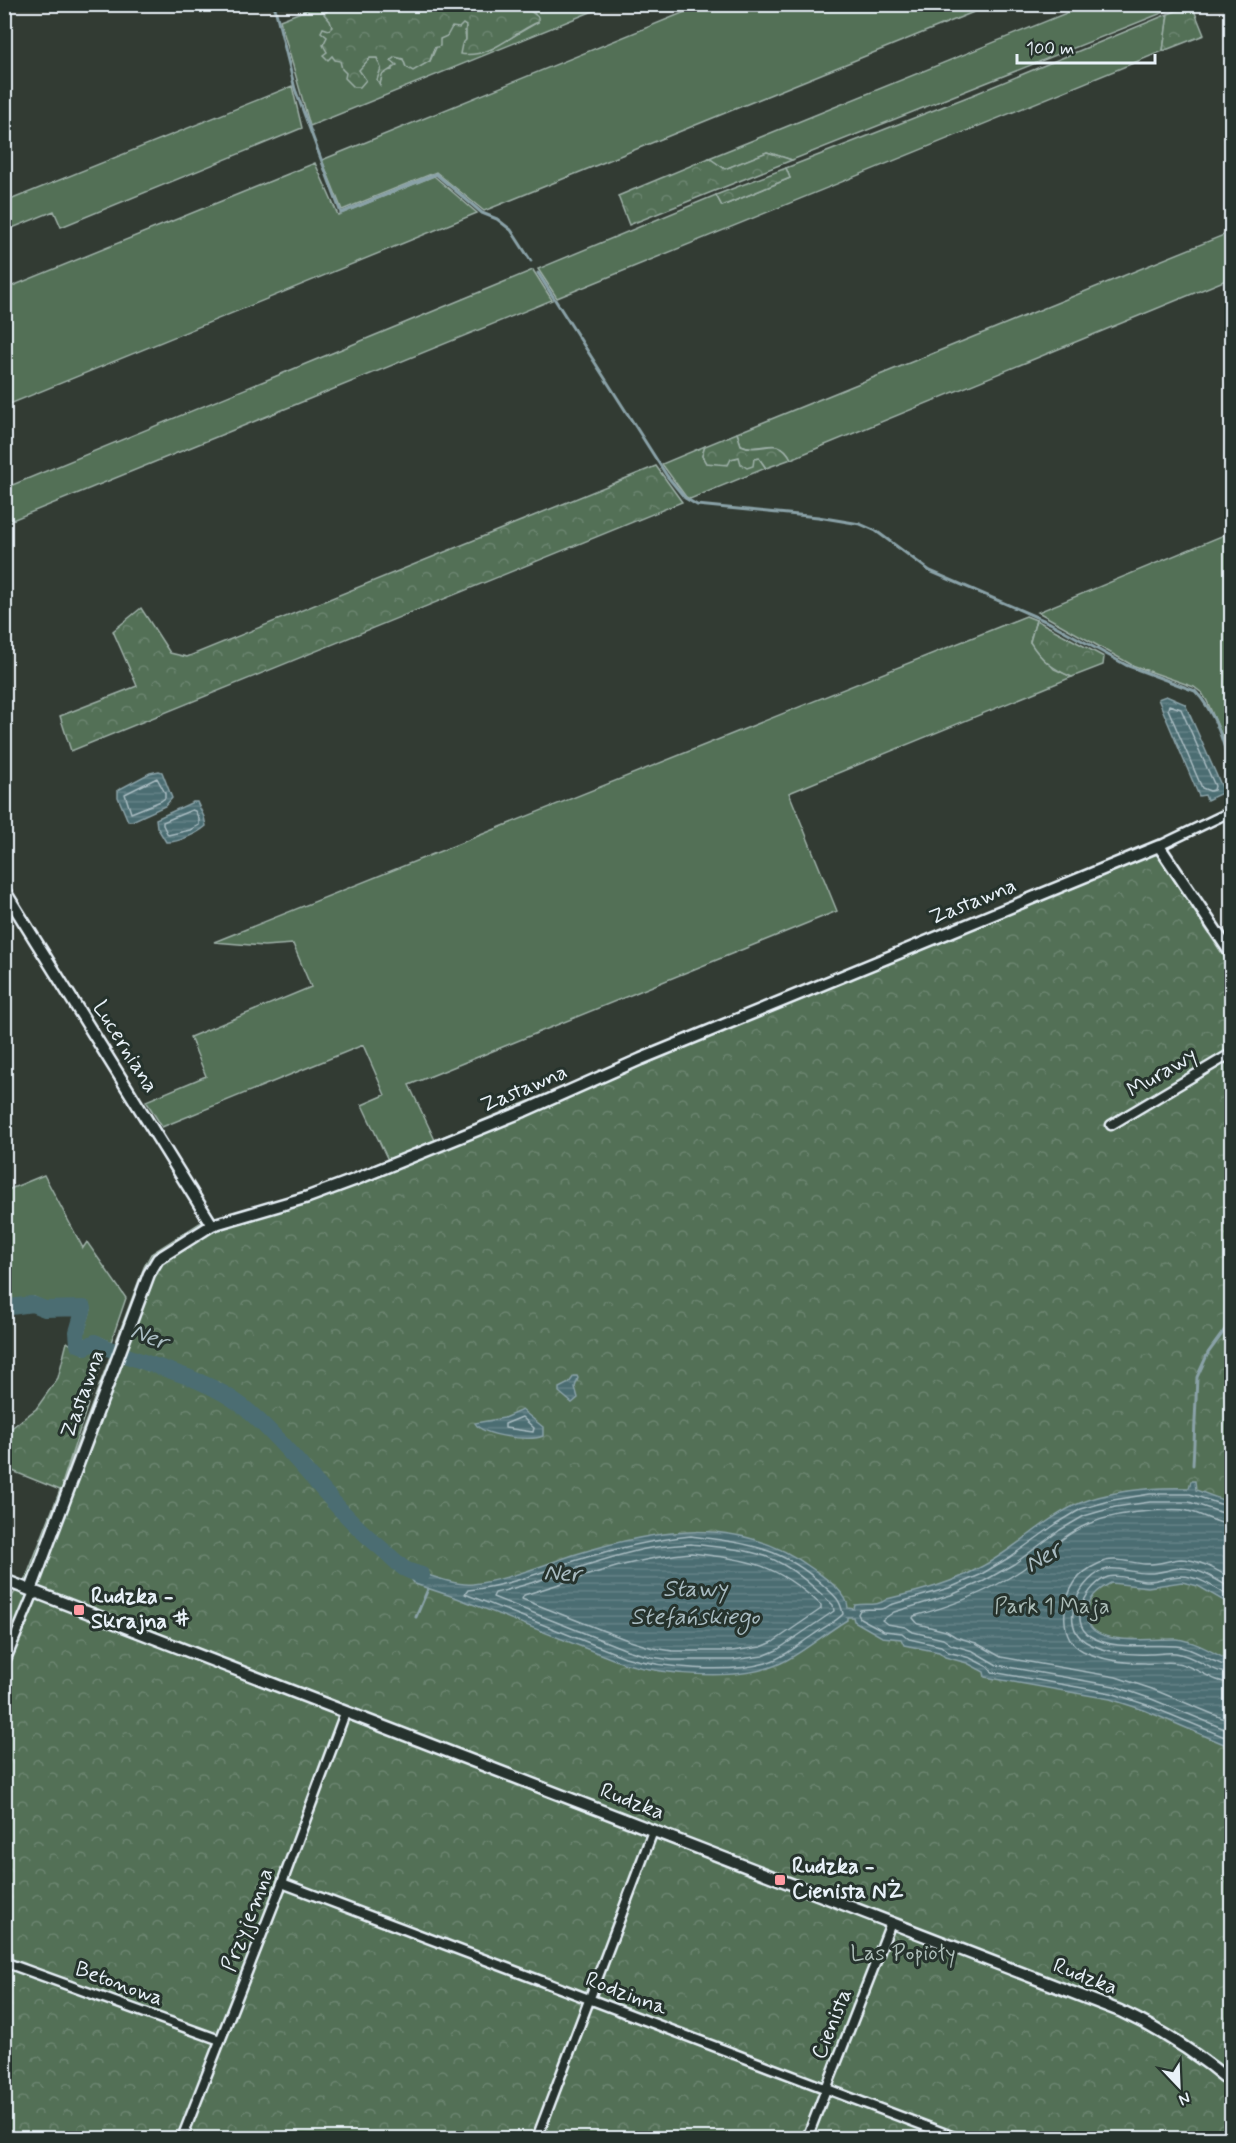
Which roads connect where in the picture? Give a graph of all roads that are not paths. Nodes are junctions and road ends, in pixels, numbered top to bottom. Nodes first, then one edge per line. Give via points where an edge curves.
1 (1232, 811) edge
2 (1159, 846) junction
3 (4, 890) edge
4 (1232, 955) edge
5 (1232, 1053) edge
6 (1111, 1125) dead end
7 (212, 1225) junction
8 (5, 1581) edge
9 (32, 1591) junction
10 (4, 1664) edge
11 (345, 1713) junction
12 (653, 1831) junction
13 (282, 1883) junction
14 (891, 1923) junction
15 (4, 1962) edge
16 (590, 2000) junction
17 (220, 2040) junction
18 (1232, 2083) edge
19 (826, 2089) junction
20 (182, 2139) edge
21 (537, 2139) edge
22 (807, 2139) edge
23 (957, 2139) edge

1 - 2 street, Zastawna
2 - 4 street
2 - 7 street, Zastawna via 354,1180
3 - 7 street, Lucerniana
5 - 6 street, Murawy
7 - 9 street, Zastawna via 153,1265
8 - 9 street, Rudzka
9 - 10 street
9 - 11 street, Rudzka
11 - 12 street, Rudzka
11 - 13 street, Przyjemna
12 - 14 street, Rudzka
12 - 16 street
13 - 16 street, Rodzinna
13 - 17 street, Przyjemna
14 - 18 street, Rudzka via 1134,2018 1183,2045
14 - 19 street, Cienista
15 - 17 street, Betonowa
16 - 19 street, Rodzinna
16 - 21 street
17 - 20 street, Przyjemna
19 - 22 street, Cienista
19 - 23 street, Rodzinna

